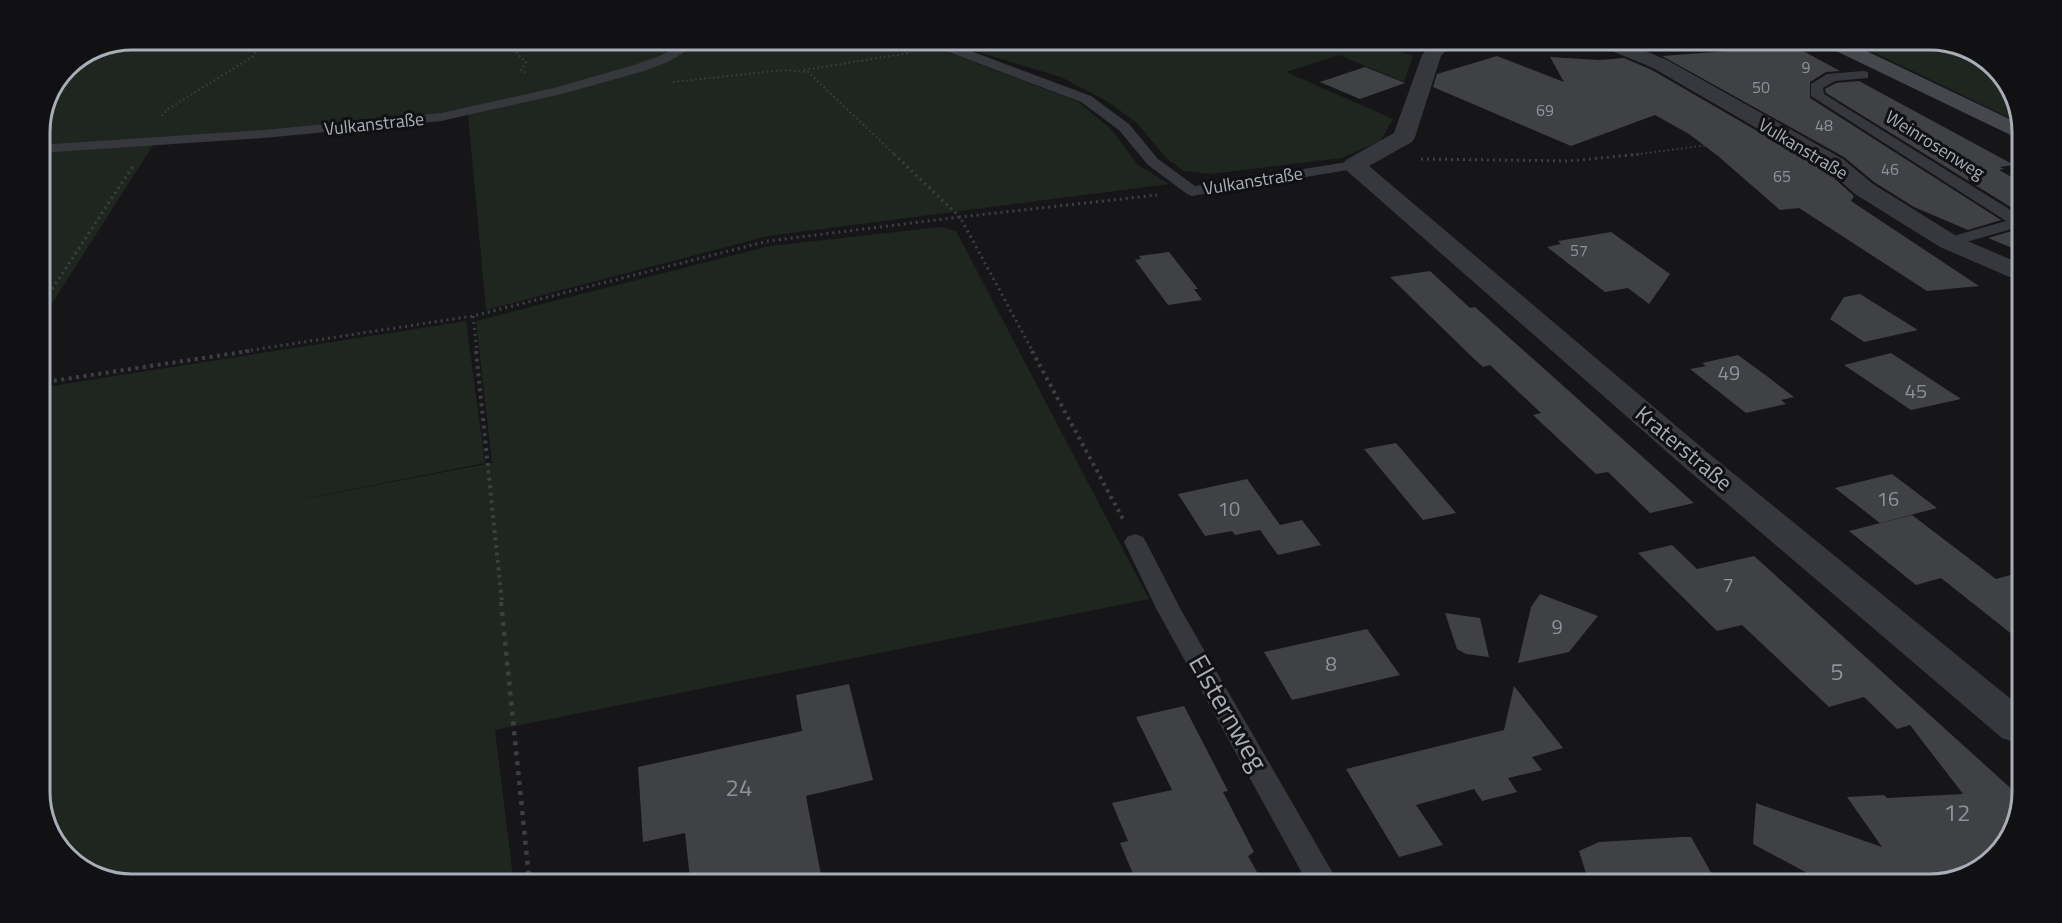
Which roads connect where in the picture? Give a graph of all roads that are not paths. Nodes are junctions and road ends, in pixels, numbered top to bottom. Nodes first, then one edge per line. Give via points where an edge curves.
1 (678, 50) edge
2 (956, 50) edge
3 (1437, 50) edge
4 (1626, 50) edge
5 (1849, 50) edge
6 (1863, 75) dead end
7 (2012, 129) edge
8 (50, 148) edge
9 (1362, 161) junction
10 (2012, 218) edge
11 (2012, 224) edge
12 (1949, 242) junction
13 (2012, 270) edge
14 (1135, 543) road end
15 (2012, 723) edge
16 (1318, 874) edge

1 - 8 lane, Vulkanstraße via 648,65 557,91 441,117
2 - 9 lane, Vulkanstraße via 1086,99 1124,127 1153,162 1192,191
3 - 9 street, Vulkanstraße via 1427,65 1404,137
4 - 12 street, Vulkanstraße via 1660,64 1835,164 1864,189
5 - 7 main road
6 - 10 lane, Weinrosenweg via 1823,80 1816,87 1818,96
9 - 15 street, Kraterstraße via 1695,459
11 - 12 lane, Weinrosenweg
12 - 13 street, Vulkanstraße
14 - 16 lane, Elsternweg

